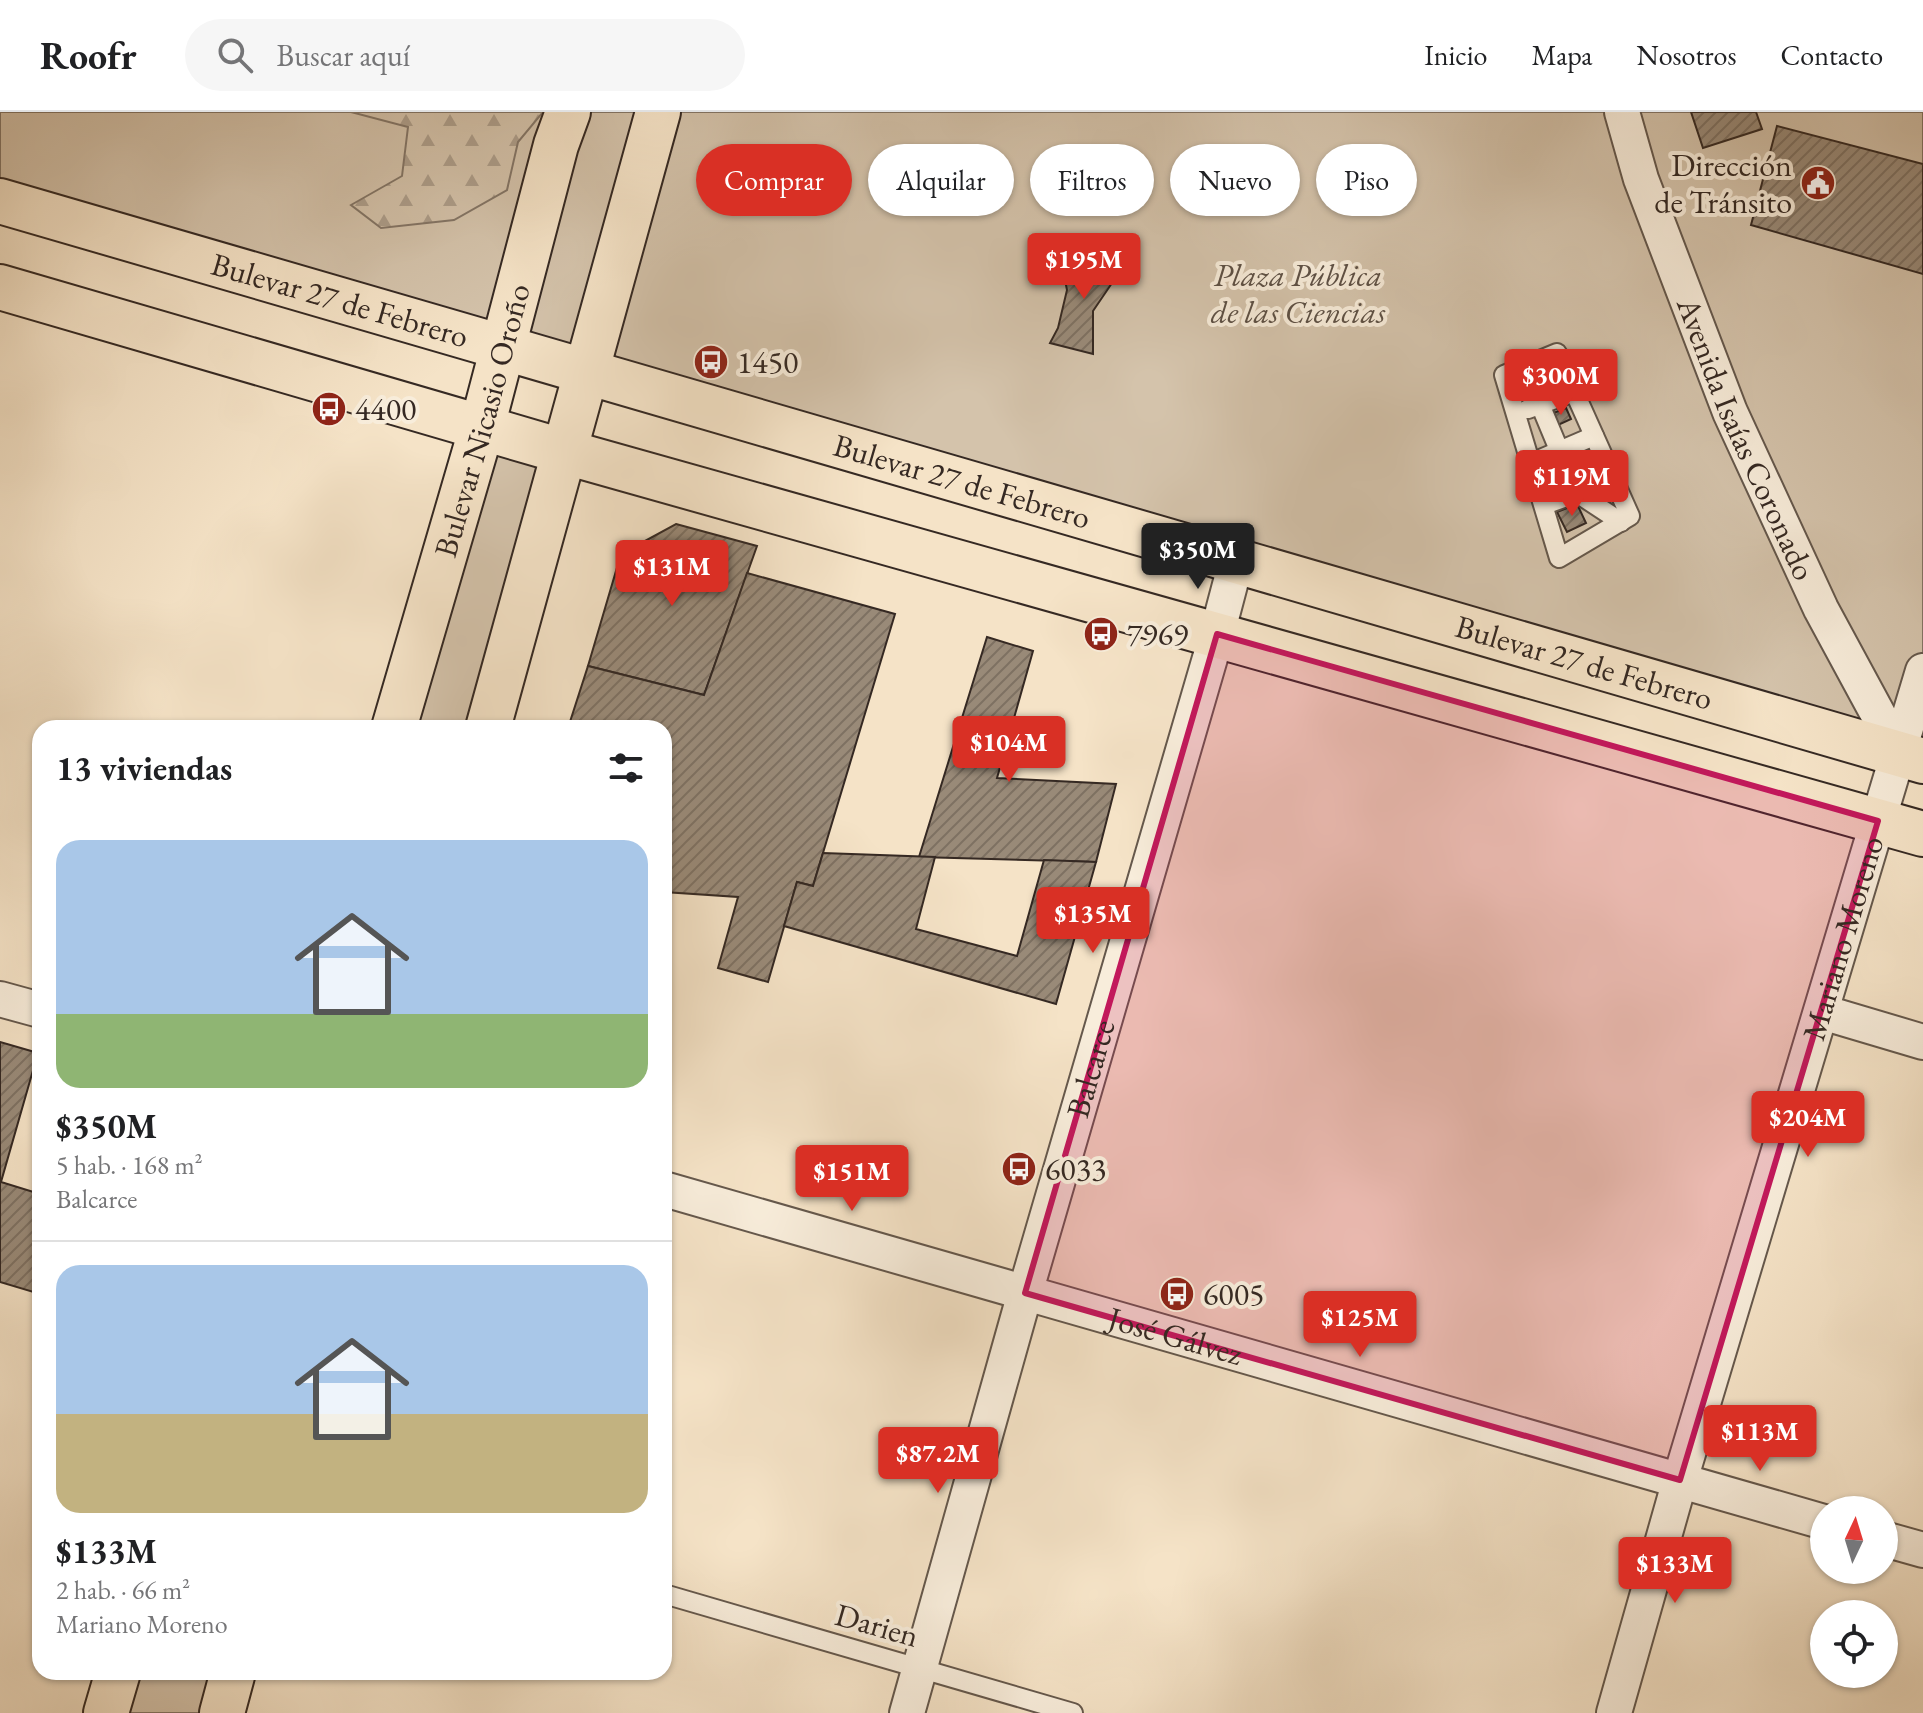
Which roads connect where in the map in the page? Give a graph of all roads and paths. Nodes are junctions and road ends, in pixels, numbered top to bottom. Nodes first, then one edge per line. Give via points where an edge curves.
1 (568, 112) edge
2 (658, 112) edge
3 (1622, 112) edge
4 (0, 201) edge
5 (0, 287) edge
6 (503, 348) junction
7 (1524, 366) junction
8 (587, 372) junction
9 (1574, 392) junction
10 (1540, 405) junction
11 (1516, 413) junction
12 (482, 427) junction
13 (1594, 436) junction
14 (562, 451) junction
15 (1559, 451) junction
16 (1531, 463) junction
17 (1614, 480) junction
18 (1577, 493) junction
19 (1544, 505) junction
20 (1625, 519) junction
21 (1236, 562) junction
22 (1217, 634) junction
23 (1923, 671) edge
24 (396, 720) edge
25 (490, 720) edge
26 (1911, 758) edge
27 (1878, 821) junction
28 (1923, 834) edge
29 (0, 999) edge
30 (32, 1008) edge
31 (1822, 1012) junction
32 (1923, 1042) edge
33 (672, 1191) edge
34 (1025, 1293) junction
35 (1680, 1480) junction
36 (1810, 1518) edge
37 (1898, 1543) edge
38 (1923, 1550) edge
39 (672, 1596) edge
40 (919, 1669) junction
41 (116, 1680) edge
42 (231, 1680) edge
43 (106, 1713) edge
44 (222, 1713) edge
45 (907, 1713) edge
46 (1073, 1713) edge
47 (1614, 1713) edge

1 - 6 main road, Bulevar Nicasio Oroño
2 - 8 main road
3 - 26 street, Avenida Isaías Coronado via 1641,179 1730,412 1821,609
4 - 6 main road, Bulevar 27 de Febrero
5 - 12 main road
6 - 8 main road, Bulevar 27 de Febrero
6 - 12 main road, Bulevar Nicasio Oroño
7 - 9 lane via 1557,353
7 - 10 lane
7 - 11 lane via 1504,375
8 - 14 main road
8 - 21 main road, Bulevar 27 de Febrero
9 - 10 lane
9 - 13 lane
10 - 11 lane
10 - 15 lane
11 - 16 lane
12 - 14 main road
12 - 24 main road, Bulevar Nicasio Oroño
13 - 15 lane
13 - 17 lane
14 - 22 main road
14 - 25 main road
15 - 16 lane
15 - 18 lane
16 - 19 lane
17 - 18 lane
17 - 20 lane
18 - 19 lane
18 - 20 lane
19 - 20 lane via 1559,558
21 - 22 street, Balcarce
21 - 26 main road, Bulevar 27 de Febrero
22 - 27 main road
22 - 34 street, Balcarce
23 - 26 street, Mariano Moreno
26 - 27 street, Mariano Moreno
27 - 28 main road
27 - 31 street, Mariano Moreno
29 - 30 street
31 - 32 street
31 - 35 street, Mariano Moreno
33 - 34 street, José Gálvez
34 - 35 street, José Gálvez
34 - 40 street, Balcarce
35 - 36 street, José Gálvez
35 - 47 street, Mariano Moreno
37 - 38 street
39 - 40 lane, Darien
40 - 45 street, Balcarce
40 - 46 lane, Darien
41 - 43 main road
42 - 44 main road

